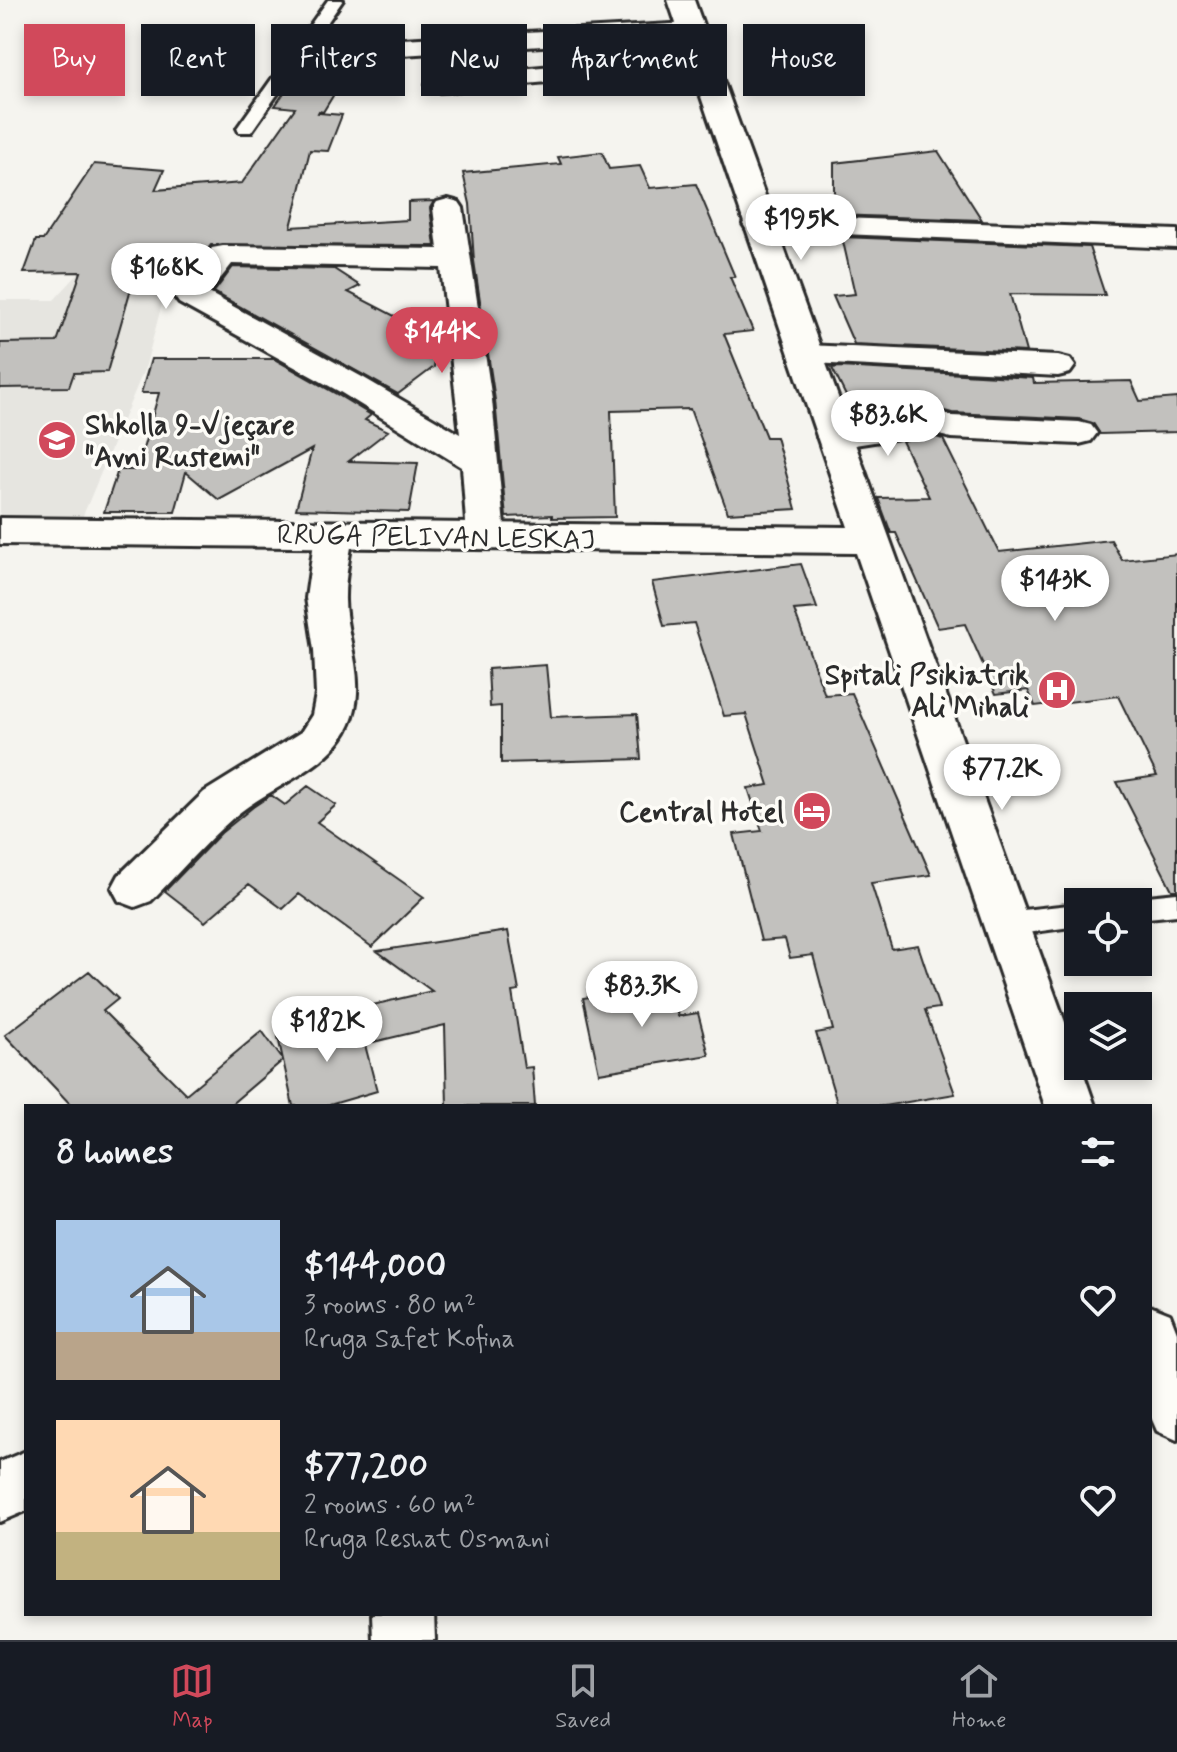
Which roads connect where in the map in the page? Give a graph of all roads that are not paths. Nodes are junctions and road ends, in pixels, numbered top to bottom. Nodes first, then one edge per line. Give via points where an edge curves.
1 (336, 0) edge
2 (681, 0) edge
3 (688, 24) edge
4 (543, 39) edge
5 (405, 47) edge
6 (713, 96) edge
7 (245, 128) dead end
8 (448, 208) dead end
9 (758, 224) junction
10 (1177, 239) edge
11 (455, 259) junction
12 (806, 355) junction
13 (947, 360) junction
14 (1058, 366) dead end
15 (933, 422) junction
16 (1079, 433) dead end
17 (835, 437) junction
18 (479, 461) junction
19 (0, 531) edge
20 (334, 535) junction
21 (486, 536) junction
22 (872, 540) junction
23 (135, 888) dead end
24 (1177, 904) edge
25 (1152, 907) edge
26 (1064, 917) edge
27 (1005, 924) junction
28 (1069, 1104) edge
29 (1152, 1340) edge
30 (1177, 1411) edge
31 (24, 1482) edge
32 (0, 1492) edge
33 (403, 1616) edge
34 (404, 1640) edge

1 - 7 lane
2 - 3 street
4 - 5 street
6 - 9 street
8 - 11 street
9 - 10 street
9 - 12 street
11 - 18 street
11 - 18 street via 223,255 190,296
12 - 13 street
12 - 17 street
13 - 14 street
13 - 15 street
15 - 16 street
15 - 17 street
17 - 22 street
18 - 21 street
19 - 20 street, RRUGA PELIVAN LESKAJ
20 - 21 street, RRUGA PELIVAN LESKAJ
20 - 23 street via 325,598 337,694 332,718 316,743 219,804
21 - 22 street, RRUGA PELIVAN LESKAJ
22 - 27 street
24 - 25 lane
26 - 27 lane
27 - 28 street
29 - 30 street
31 - 32 street
33 - 34 street

